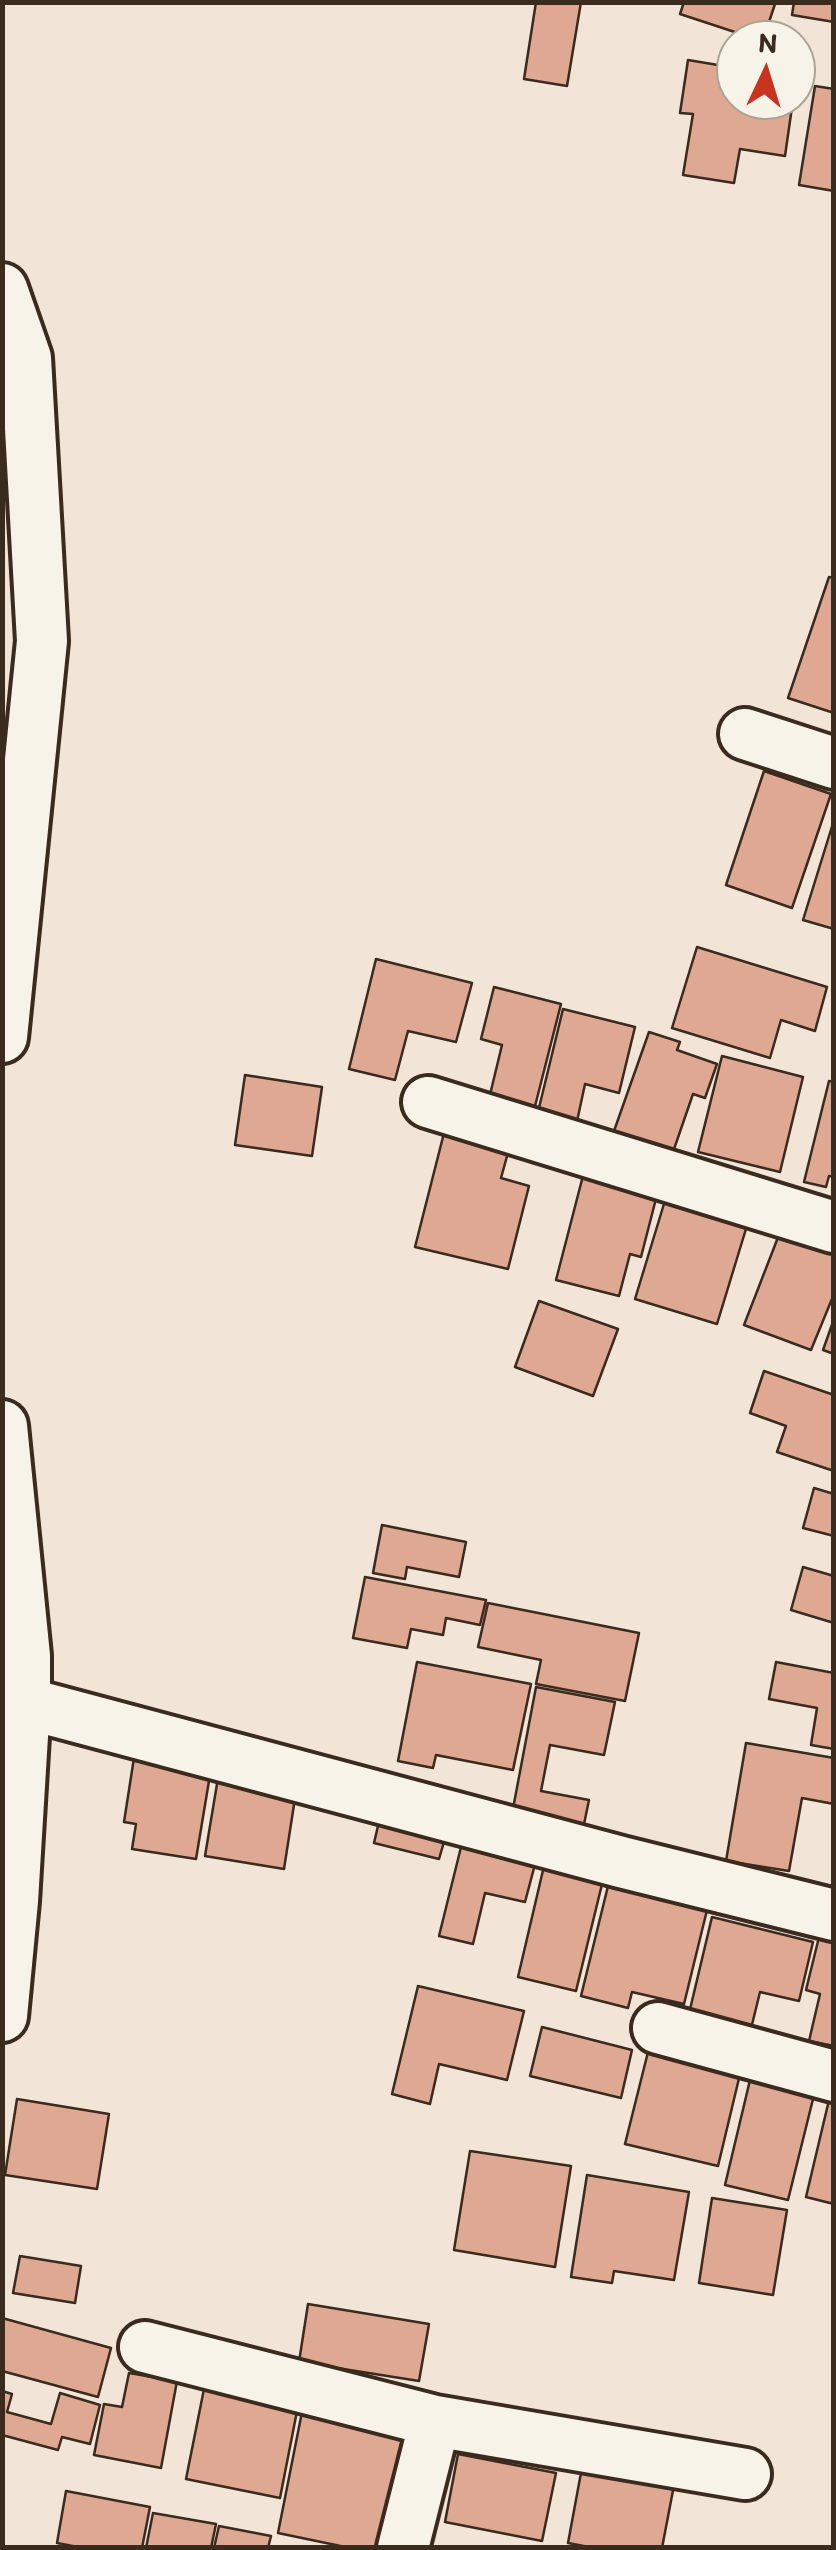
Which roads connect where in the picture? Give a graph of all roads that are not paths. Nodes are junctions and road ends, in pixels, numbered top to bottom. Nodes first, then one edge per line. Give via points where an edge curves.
1 (2, 289) edge
2 (745, 734) dead end
3 (834, 764) edge
4 (2, 1037) edge
5 (428, 1102) dead end
6 (834, 1227) edge
7 (2, 1426) edge
8 (17, 1670) edge
9 (834, 1914) edge
10 (2, 2016) edge
11 (658, 2028) dead end
12 (834, 2076) edge
13 (146, 2347) dead end
14 (435, 2420) junction
15 (745, 2474) dead end
16 (403, 2548) edge

1 - 4 street via 26,358 42,641
2 - 3 street
5 - 6 street
7 - 8 street
8 - 9 street via 621,1862
8 - 10 street via 14,1902
11 - 12 street
13 - 14 street
14 - 15 street
14 - 16 street

